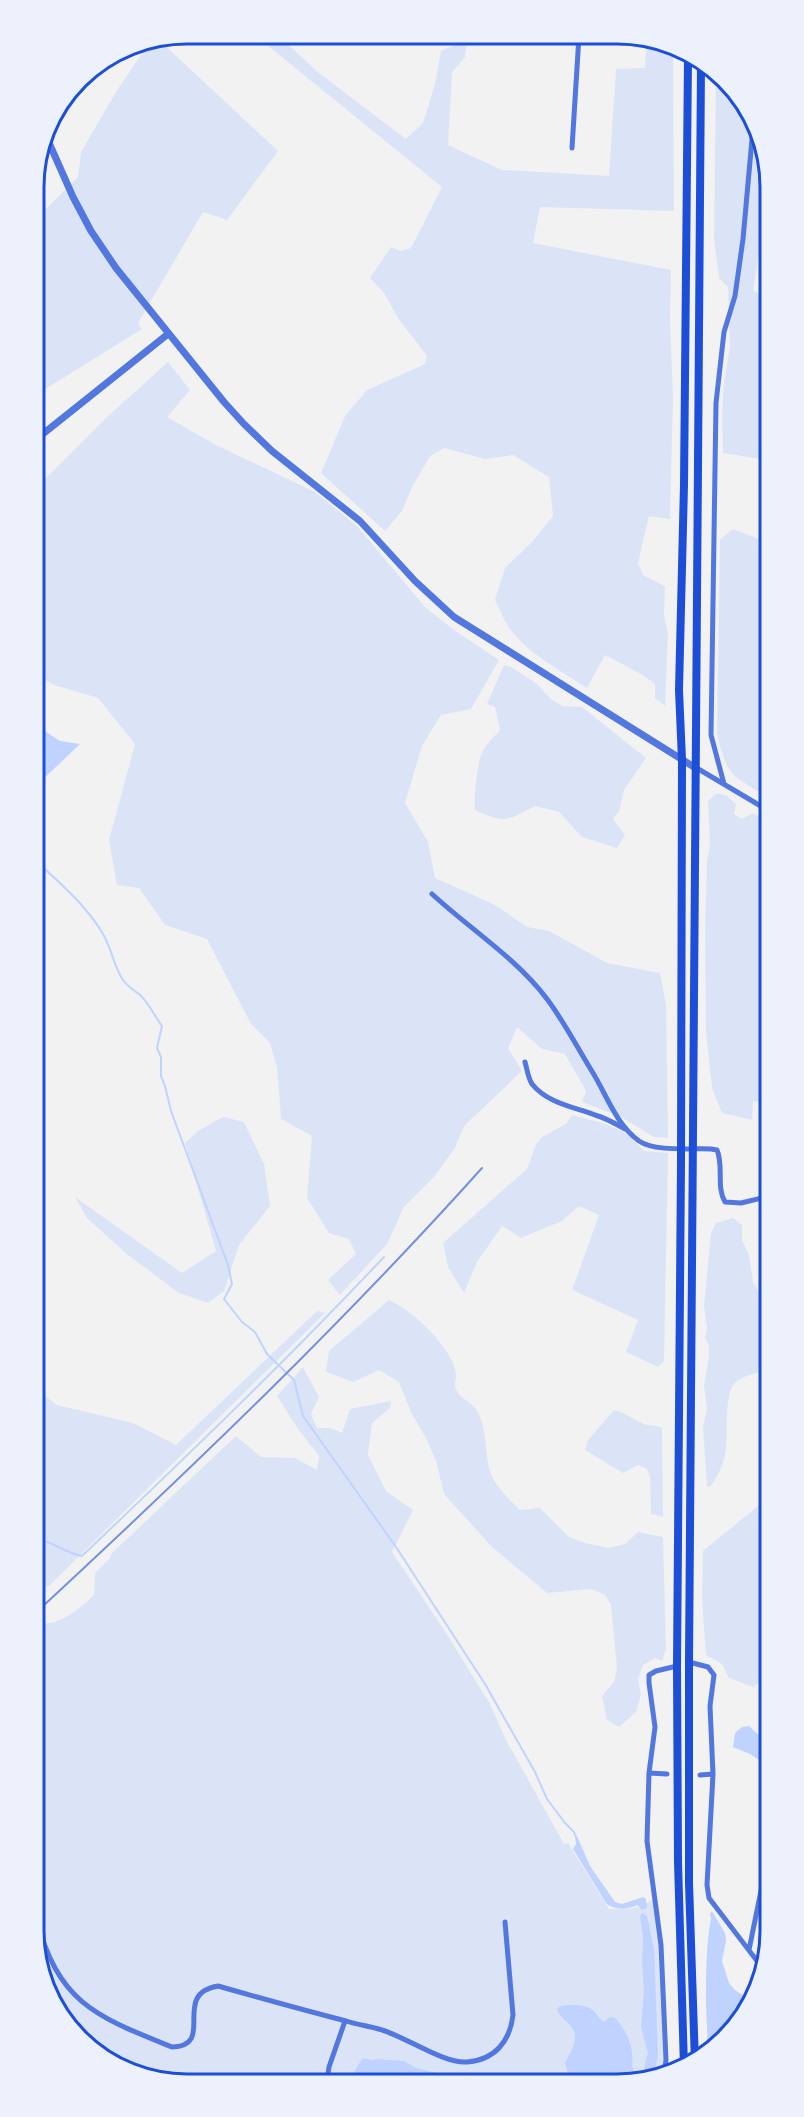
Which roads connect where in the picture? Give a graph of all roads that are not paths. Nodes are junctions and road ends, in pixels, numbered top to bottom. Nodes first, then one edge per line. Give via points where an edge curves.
1 (578, 44) edge
2 (688, 62) edge
3 (700, 70) edge
4 (752, 139) edge
5 (50, 145) edge
6 (572, 148) dead end
7 (168, 334) junction
8 (44, 433) edge
9 (682, 760) junction
10 (694, 767) junction
11 (724, 784) junction
12 (760, 806) edge
13 (432, 894) dead end
14 (525, 1062) dead end
15 (629, 1131) junction
16 (760, 1198) edge
17 (689, 1662) junction
18 (677, 1666) junction
19 (650, 1773) junction
20 (667, 1774) dead end
21 (713, 1774) junction
22 (700, 1775) dead end
23 (760, 1896) edge
24 (505, 1922) dead end
25 (45, 1945) edge
26 (749, 1950) junction
27 (757, 1961) edge
28 (345, 2021) junction
29 (695, 2050) edge
30 (684, 2057) edge
31 (665, 2065) edge
32 (328, 2074) edge

1 - 6 street
2 - 9 highway via 679,690
3 - 10 highway
4 - 11 street via 743,239 735,296 724,332 716,403 711,735
5 - 7 street via 91,231
7 - 8 street
7 - 9 street via 244,424 360,521 454,617
9 - 10 street
9 - 18 highway
10 - 11 street
10 - 17 highway
11 - 12 street
13 - 15 street via 519,968 546,998
14 - 15 street via 533,1084 547,1096
15 - 16 street via 652,1147 717,1150 725,1202
17 - 21 street via 708,1667 714,1675 710,1706
17 - 29 highway via 689,1883
18 - 19 street via 649,1675 655,1727
18 - 30 highway
19 - 20 street
19 - 31 street via 647,1841 661,1945
21 - 22 street
21 - 26 street via 709,1898
23 - 26 street
24 - 28 street via 512,2029 493,2054 464,2063 449,2060 382,2030
25 - 28 street via 49,1959 78,1999 104,2017 172,2047 189,2040 194,2030 198,1994 218,1986
26 - 27 street
28 - 32 street

